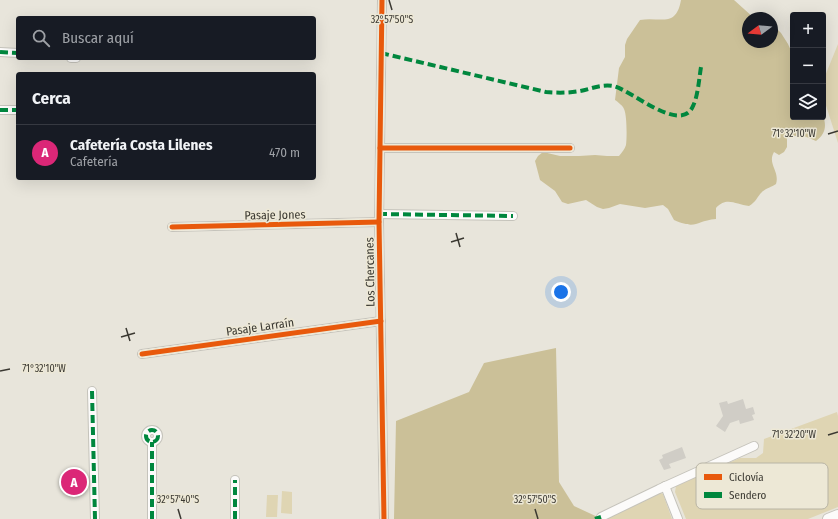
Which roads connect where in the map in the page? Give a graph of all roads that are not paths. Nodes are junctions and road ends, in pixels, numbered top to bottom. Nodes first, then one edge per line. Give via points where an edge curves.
1 (382, 0) edge
2 (0, 52) edge
3 (16, 53) edge
4 (0, 110) edge
5 (16, 110) edge
6 (380, 148) junction
7 (570, 148) dead end
8 (513, 216) dead end
9 (379, 218) junction
10 (172, 227) dead end
11 (381, 320) junction
12 (142, 354) dead end
13 (92, 391) dead end
14 (152, 442) dead end
15 (754, 446) dead end
16 (717, 463) edge
17 (696, 472) edge
18 (235, 480) dead end
19 (666, 486) junction
20 (838, 515) edge
21 (601, 517) dead end
22 (95, 519) edge
23 (152, 519) edge
24 (235, 519) edge
25 (384, 519) edge
26 (678, 519) edge
27 (828, 519) edge

1 - 6 street, Los Chercanes
2 - 3 street
4 - 5 street
6 - 7 street
6 - 9 street, Los Chercanes
8 - 9 street, Pasaje Jones
9 - 10 street, Pasaje Jones
9 - 11 street, Los Chercanes
11 - 12 street, Pasaje Larraín
11 - 25 street, Los Chercanes
13 - 22 street
14 - 23 street
15 - 16 street
17 - 19 street
18 - 24 street
19 - 21 street
19 - 26 street
20 - 27 main road

